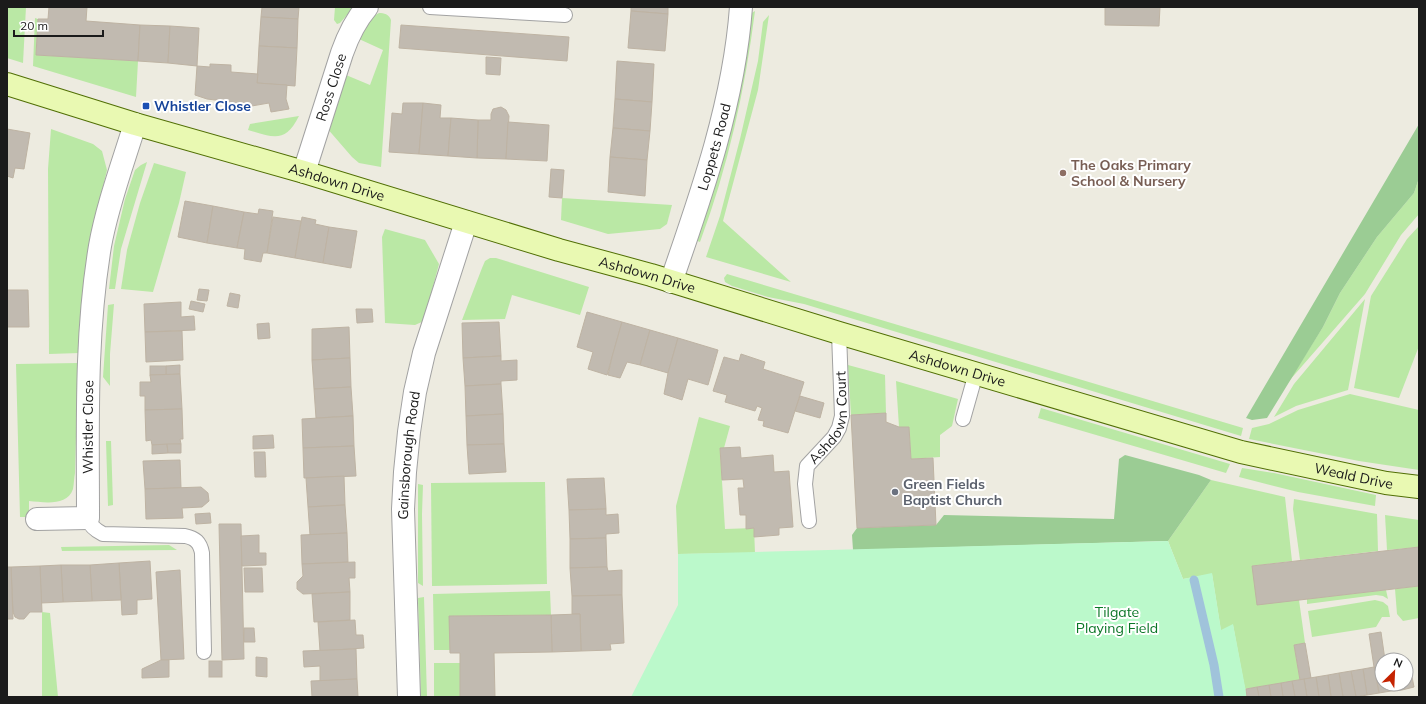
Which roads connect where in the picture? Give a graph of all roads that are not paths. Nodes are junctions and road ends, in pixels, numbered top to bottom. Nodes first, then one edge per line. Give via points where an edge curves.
1 (366, 7) edge
2 (430, 7) edge
3 (741, 7) edge
4 (564, 15) dead end
5 (7, 84) edge
6 (135, 124) junction
7 (304, 172) junction
8 (466, 222) junction
9 (671, 282) junction
10 (839, 333) junction
11 (976, 373) junction
12 (963, 419) dead end
13 (1289, 462) joint
14 (1419, 487) edge
15 (88, 518) junction
16 (37, 520) dead end
17 (809, 521) dead end
18 (204, 652) dead end
19 (409, 697) edge

1 - 7 street, Ross Close via 349,35 342,53
2 - 4 lane
3 - 9 street, Loppets Road via 725,113 699,201
5 - 6 street, Ashdown Drive
6 - 7 street, Ashdown Drive
6 - 15 street, Whistler Close via 100,244 93,295 88,358
7 - 8 street, Ashdown Drive
8 - 9 street, Ashdown Drive
8 - 19 street, Gainsborough Road via 424,353 409,432 403,509
9 - 10 street, Ashdown Drive
10 - 11 street, Ashdown Drive
10 - 17 lane, Ashdown Court via 842,416 840,428 834,437 807,466 805,484
11 - 12 lane
11 - 13 street, Ashdown Drive via 1241,452
13 - 14 street, Weald Drive
15 - 16 street
15 - 18 lane via 90,525 103,534 185,536 197,540 202,553

